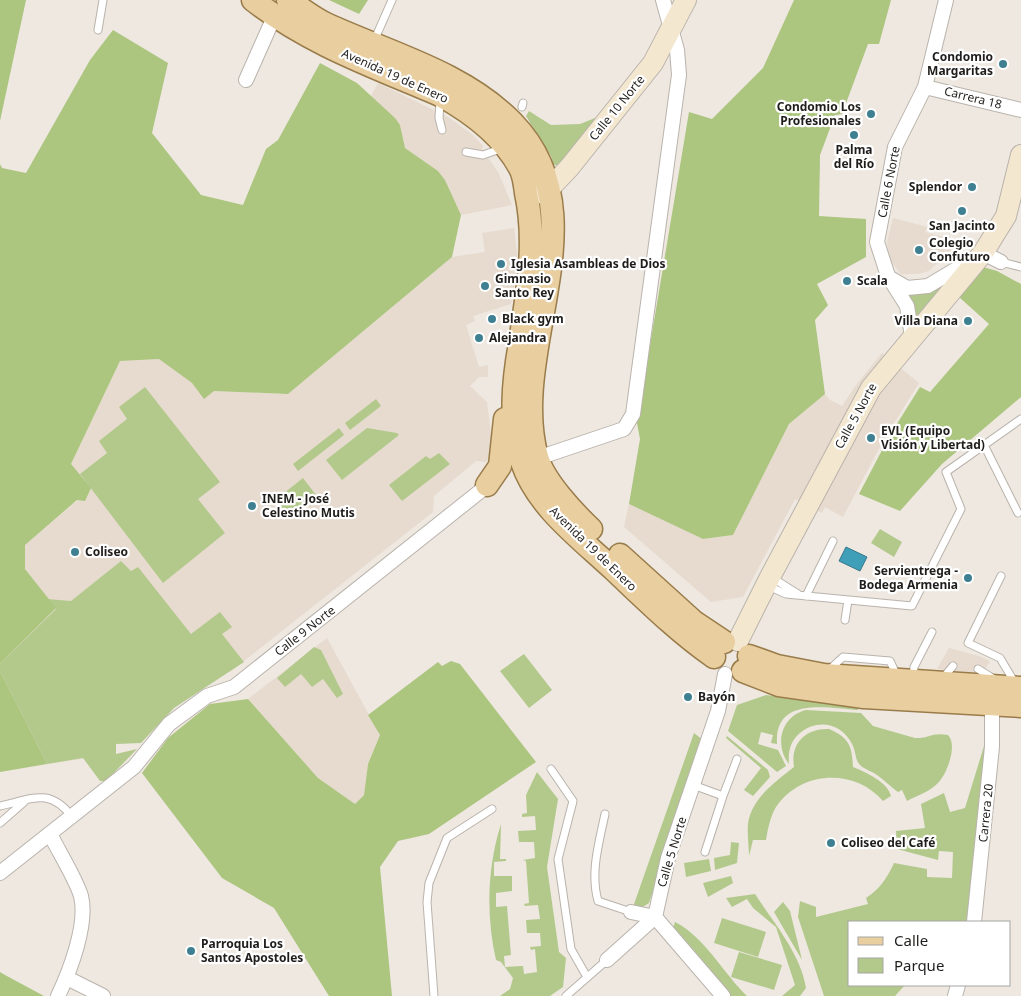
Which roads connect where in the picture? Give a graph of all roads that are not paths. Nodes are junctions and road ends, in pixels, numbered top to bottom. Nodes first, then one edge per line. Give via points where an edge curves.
1 (103, 0) edge
2 (253, 0) edge
3 (392, 0) edge
4 (663, 0) edge
5 (686, 0) edge
6 (946, 0) edge
7 (281, 8) edge
8 (98, 30) dead end
9 (672, 31) junction
10 (373, 44) junction
11 (246, 80) dead end
12 (925, 87) junction
13 (440, 95) junction
14 (1021, 110) edge
15 (442, 130) dead end
16 (505, 146) junction
17 (466, 152) dead end
18 (1021, 155) edge
19 (538, 193) junction
20 (983, 253) junction
21 (1001, 262) joint
22 (1021, 267) edge
23 (888, 276) junction
24 (912, 336) junction
25 (512, 389) junction
26 (1021, 419) edge
27 (984, 445) junction
28 (530, 460) junction
29 (487, 485) junction
30 (1018, 514) dead end
31 (833, 541) dead end
32 (1002, 576) dead end
33 (767, 581) junction
34 (803, 596) junction
35 (848, 600) junction
36 (846, 620) dead end
37 (932, 632) dead end
38 (732, 657) junction
39 (954, 666) dead end
40 (978, 669) dead end
41 (906, 681) junction
42 (939, 684) junction
43 (1012, 695) edge
44 (737, 760) dead end
45 (551, 768) dead end
46 (693, 785) junction
47 (723, 796) junction
48 (26, 800) junction
49 (0, 806) edge
50 (492, 810) dead end
51 (605, 814) dead end
52 (72, 817) junction
53 (0, 823) edge
54 (50, 834) junction
55 (705, 852) dead end
56 (0, 873) edge
57 (631, 912) joint
58 (655, 917) junction
59 (974, 921) edge
60 (607, 960) joint
61 (587, 977) junction
62 (67, 978) junction
63 (58, 996) edge
64 (103, 996) edge
65 (434, 996) edge
66 (566, 996) edge
67 (723, 996) edge

1 - 8 lane
2 - 7 main road, Avenida 19 de Enero
3 - 10 lane
4 - 9 street
5 - 9 street, Calle 10 Norte
6 - 12 street, Calle 6 Norte
7 - 10 main road, Avenida 19 de Enero
7 - 11 street
7 - 13 main road, Avenida 19 de Enero via 315,42
9 - 19 street, Calle 10 Norte via 653,63
9 - 28 street, Calle 9 Norte via 679,75 633,414 624,429
10 - 19 main road, Avenida 19 de Enero via 471,88 512,122 541,166
12 - 14 street, Carrera 18
12 - 23 street, Calle 6 Norte via 895,146 877,242
13 - 15 lane
13 - 16 main road, Avenida 19 de Enero via 460,106
16 - 17 lane via 483,155
16 - 19 main road, Avenida 19 de Enero
18 - 20 street, Calle 5 Norte via 1006,216
19 - 25 main road, Avenida 19 de Enero via 532,219 531,269
19 - 28 main road, Avenida 19 de Enero via 552,220 551,272 535,368
20 - 21 street
20 - 23 street via 928,286 907,288
20 - 24 street, Calle 5 Norte
21 - 22 lane
23 - 24 street, Calle 6 Norte via 907,306
24 - 33 street, Calle 5 Norte via 871,388
25 - 28 main road, Avenida 19 de Enero via 516,430
25 - 29 main road via 500,466
26 - 27 lane
27 - 30 lane
27 - 35 lane via 946,472 961,509 912,606
28 - 29 street, Calle 9 Norte via 511,468
28 - 38 main road, Avenida 19 de Enero via 533,484 554,514 683,636
29 - 52 street, Calle 9 Norte via 234,687 206,696 169,724 134,767
31 - 34 lane
32 - 43 lane via 968,643 1000,658
33 - 34 lane
33 - 38 street, Calle 5 Norte
34 - 35 lane
35 - 36 lane
37 - 41 lane
38 - 41 main road, Avenida 19 de Enero via 824,675
38 - 43 main road, Avenida 19 de Enero via 779,685 864,698
38 - 46 street, Calle 5 Norte
39 - 42 lane
40 - 43 lane
41 - 42 main road, Avenida 19 de Enero
42 - 43 main road, Avenida 19 de Enero
43 - 59 street, Carrera 20 via 992,747
44 - 47 lane
45 - 61 lane via 573,801 558,859 571,949
46 - 47 lane
46 - 58 street, Calle 5 Norte via 668,858
47 - 55 lane
48 - 49 lane
48 - 52 lane via 43,796 52,798 63,804
48 - 53 lane
50 - 65 lane via 447,838 429,882 427,902
51 - 57 lane via 595,868 594,885 598,901
52 - 54 street, Calle 9 Norte
54 - 56 street, Calle 9 Norte
54 - 62 street via 81,897 82,923
57 - 58 street
58 - 60 street
58 - 67 street
60 - 61 lane
61 - 66 lane
62 - 63 street
62 - 64 street

